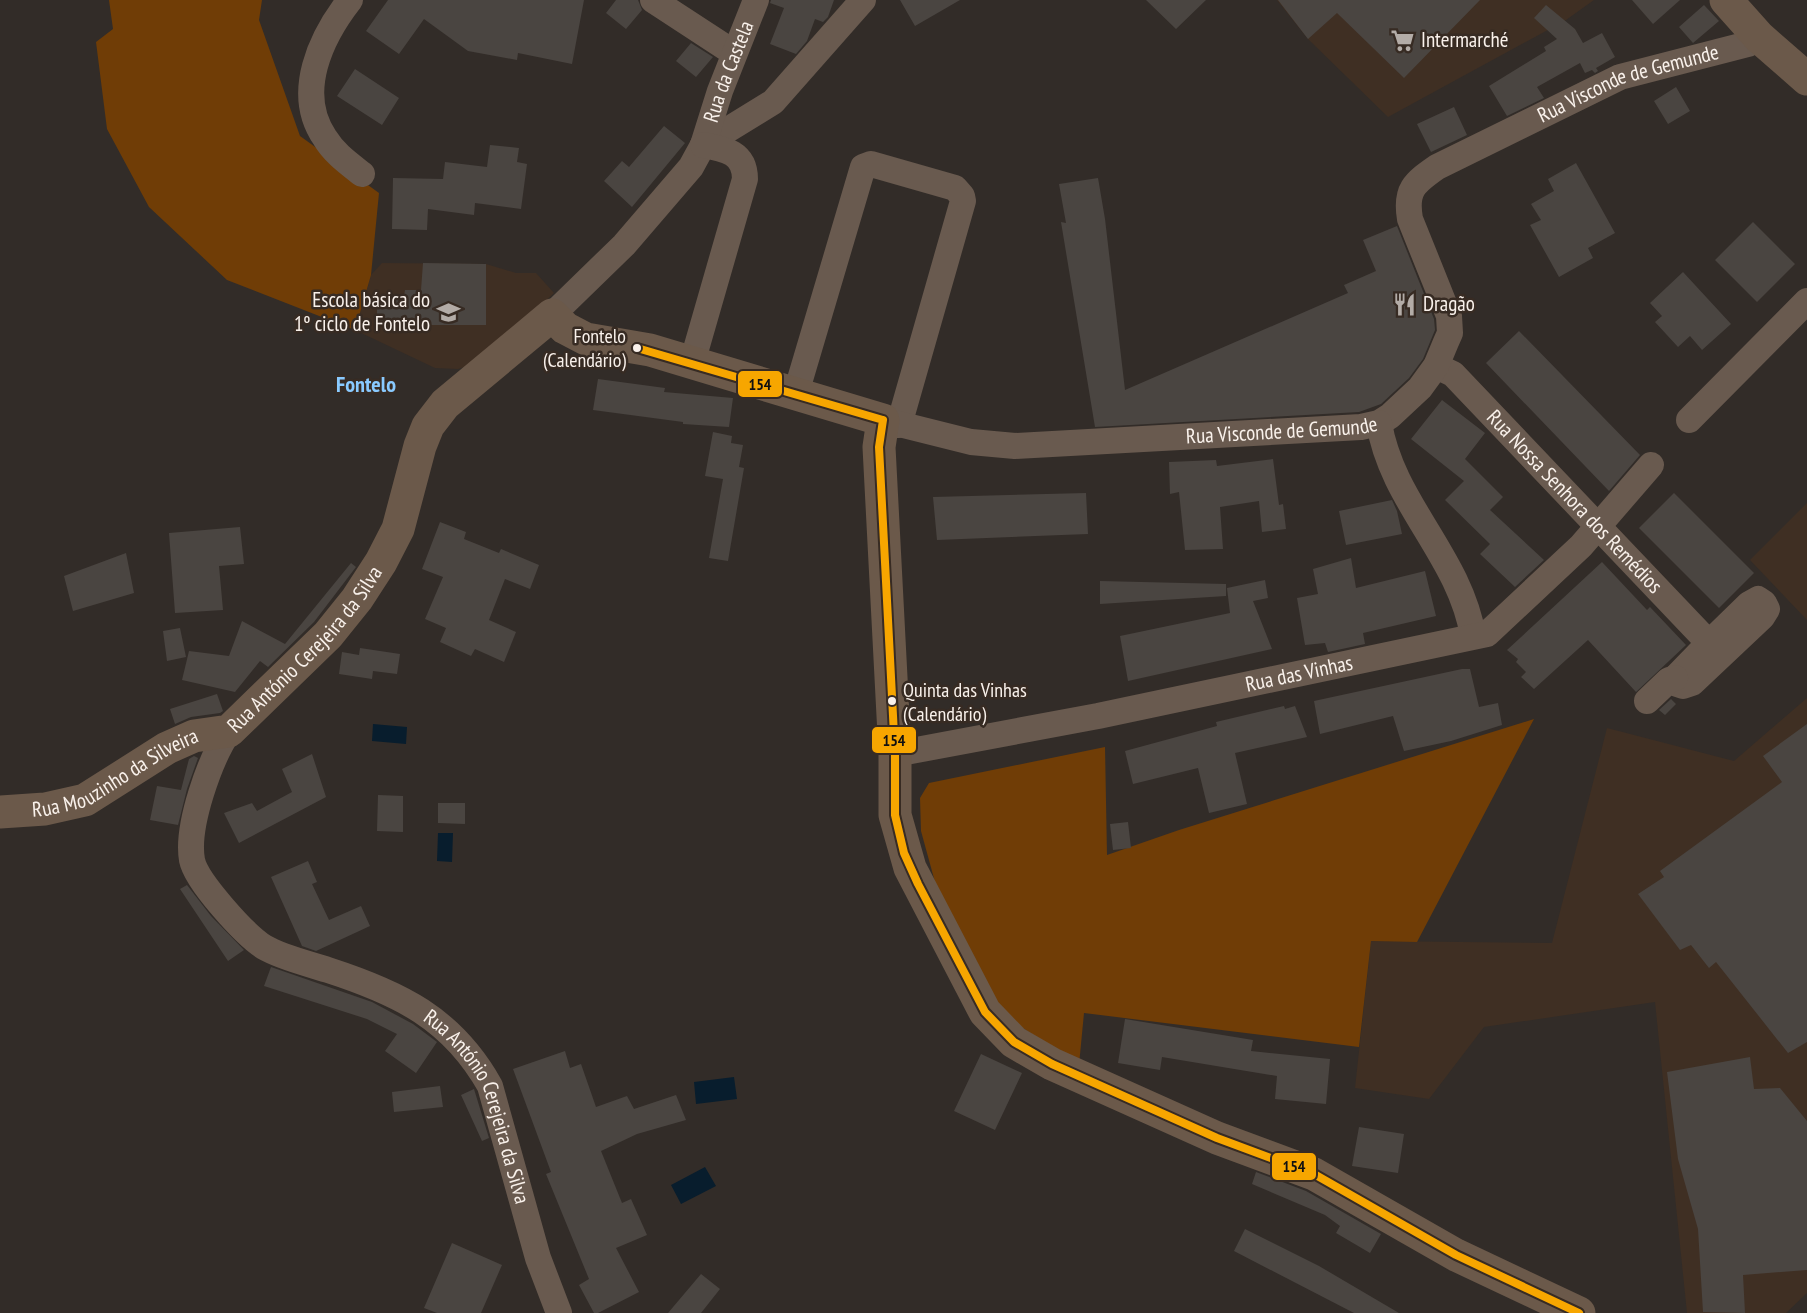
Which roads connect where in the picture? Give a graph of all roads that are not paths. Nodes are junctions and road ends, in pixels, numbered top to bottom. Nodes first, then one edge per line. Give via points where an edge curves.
1 (350, 0) edge
2 (653, 0) edge
3 (756, 0) edge
4 (863, 0) edge
5 (1726, 0) edge
6 (1759, 36) junction
7 (734, 53) junction
8 (1807, 79) edge
9 (703, 145) junction
10 (362, 174) dead end
11 (1807, 302) edge
12 (552, 315) junction
13 (692, 363) junction
14 (1436, 366) junction
15 (796, 393) junction
16 (1689, 420) dead end
17 (891, 422) junction
18 (1379, 423) junction
19 (1652, 465) dead end
20 (1599, 525) junction
21 (1473, 636) junction
22 (1709, 643) junction
23 (1675, 678) junction
24 (1647, 701) dead end
25 (229, 731) junction
26 (894, 754) junction
27 (0, 812) edge
28 (559, 1313) edge
29 (1579, 1313) edge

1 - 10 street via 325,36 311,87 313,111 323,136 336,153
2 - 7 street
3 - 7 street, Rua da Castela
4 - 9 street via 773,102
5 - 6 street
6 - 8 street
6 - 14 street, Rua Visconde de Gemunde via 1748,44 1620,77 1419,179 1407,204 1410,219 1449,316 1450,333
7 - 9 street, Rua da Castela
9 - 12 street, Rua António Cerejeira da Silva via 675,189
9 - 13 street via 738,156 745,179
11 - 16 street
12 - 13 street, Rua Visconde de Gemunde via 565,328 586,339 650,350
12 - 25 street, Rua António Cerejeira da Silva via 469,382 428,426 398,529 357,599 328,635
13 - 15 street, Rua Visconde de Gemunde
14 - 18 street, Rua Visconde de Gemunde via 1406,404
14 - 20 street, Rua Nossa Senhora dos Remédios via 1453,374
15 - 17 street, Rua Visconde de Gemunde
15 - 17 street via 863,167 872,164 954,188 963,201
17 - 18 street, Rua Visconde de Gemunde via 971,442 1036,446 1254,435
17 - 26 street via 879,447
18 - 21 street via 1396,482 1456,580 1469,612
19 - 20 street, Rua das Vinhas
20 - 21 street, Rua das Vinhas via 1495,629
20 - 22 street, Rua Nossa Senhora dos Remédios
21 - 26 street, Rua das Vinhas via 1098,716
22 - 23 street
22 - 23 street via 1749,604 1758,599 1764,603 1767,609 1762,617 1692,683 1683,686
23 - 24 street
25 - 27 street, Rua Mouzinho da Silveira via 194,736 167,748 85,800 45,809
25 - 28 street, Rua António Cerejeira da Silva via 204,782 192,845 196,872 243,931 264,947 390,992 418,1007 462,1045 490,1086 537,1258
26 - 29 street via 895,815 910,867 985,1012 1014,1042 1052,1064 1217,1138 1314,1174 1456,1255

